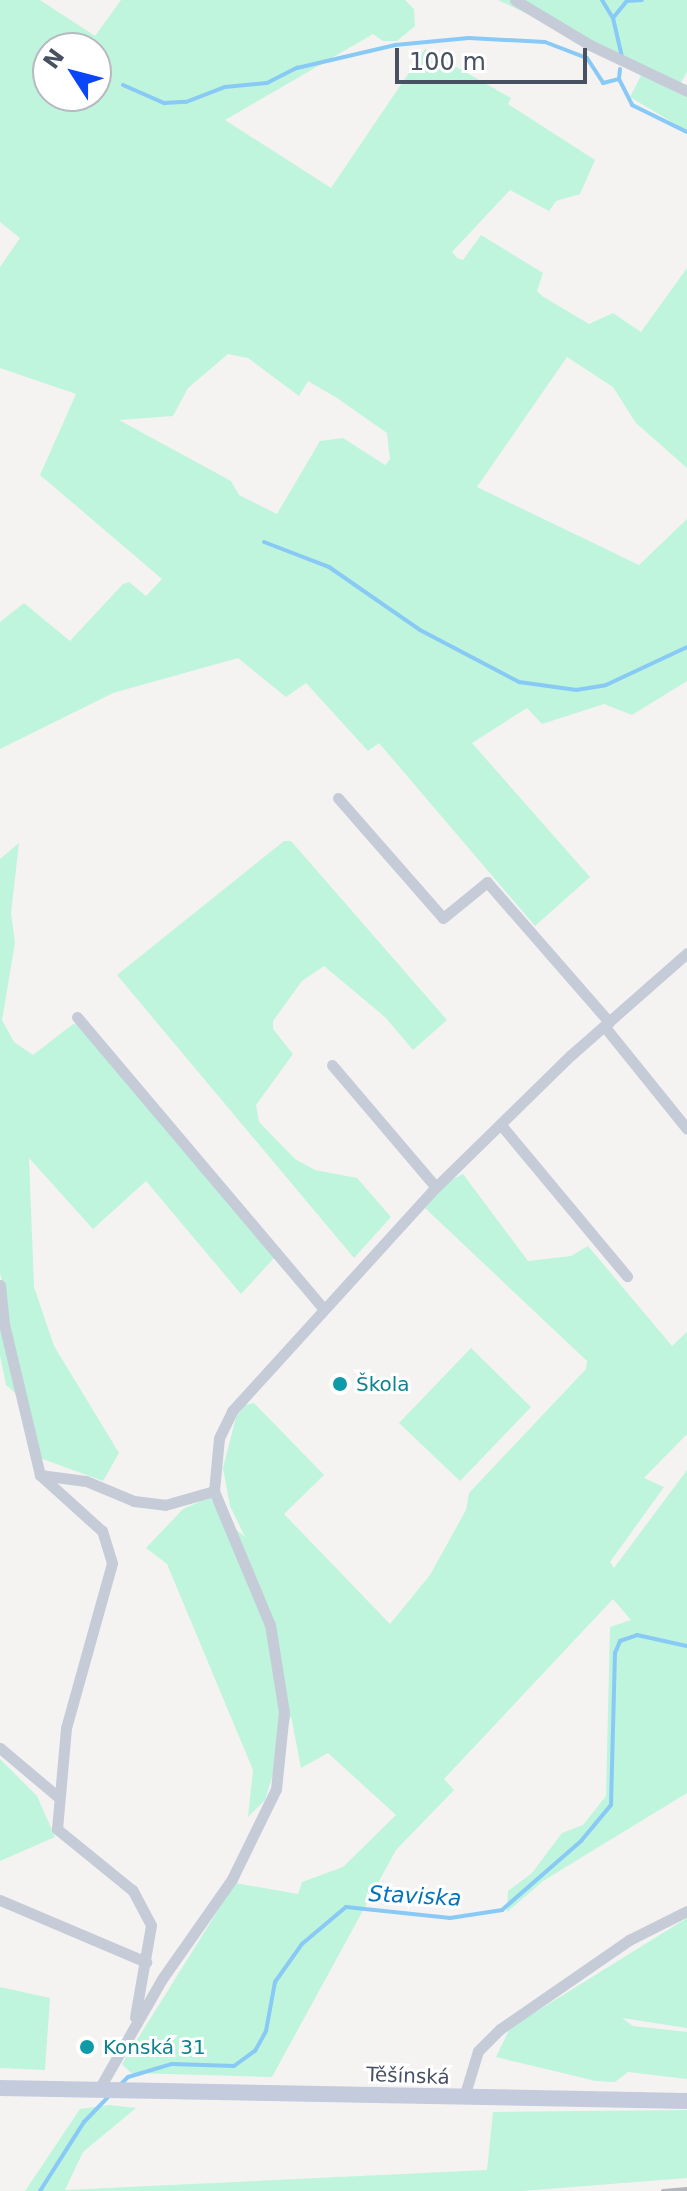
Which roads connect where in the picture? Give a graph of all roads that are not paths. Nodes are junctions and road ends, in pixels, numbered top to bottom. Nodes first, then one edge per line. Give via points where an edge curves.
1 (515, 0) edge
2 (687, 91) edge
3 (338, 798) dead end
4 (687, 953) edge
5 (77, 1017) dead end
6 (606, 1024) junction
7 (332, 1065) dead end
8 (501, 1125) junction
9 (687, 1129) edge
10 (436, 1187) junction
11 (627, 1276) dead end
12 (0, 1285) edge
13 (322, 1307) junction
14 (3, 1332) edge
15 (40, 1475) junction
16 (214, 1491) junction
17 (0, 1748) edge
18 (57, 1796) junction
19 (0, 1900) edge
20 (687, 1911) edge
21 (146, 1962) junction
22 (134, 2026) junction
23 (0, 2088) edge
24 (99, 2089) junction
25 (464, 2097) junction
26 (687, 2101) edge

1 - 2 street via 590,45
3 - 6 street via 443,918 487,882
4 - 6 street
5 - 13 street
6 - 8 street
6 - 9 street
7 - 10 street
8 - 10 street
8 - 11 street
10 - 13 street
12 - 14 street
13 - 16 street via 232,1411 219,1438
14 - 15 street
15 - 16 street via 86,1481 134,1501 165,1505
15 - 18 street via 102,1531 112,1563 66,1728
16 - 22 street via 270,1625 284,1712 276,1789 232,1879
17 - 18 street
18 - 21 street via 57,1829 132,1890 151,1925
19 - 21 street
20 - 25 street via 629,1940 500,2029 478,2051
21 - 22 street
22 - 24 street
23 - 24 main road, Těšínská
24 - 25 main road, Těšínská
25 - 26 main road, Těšínská

